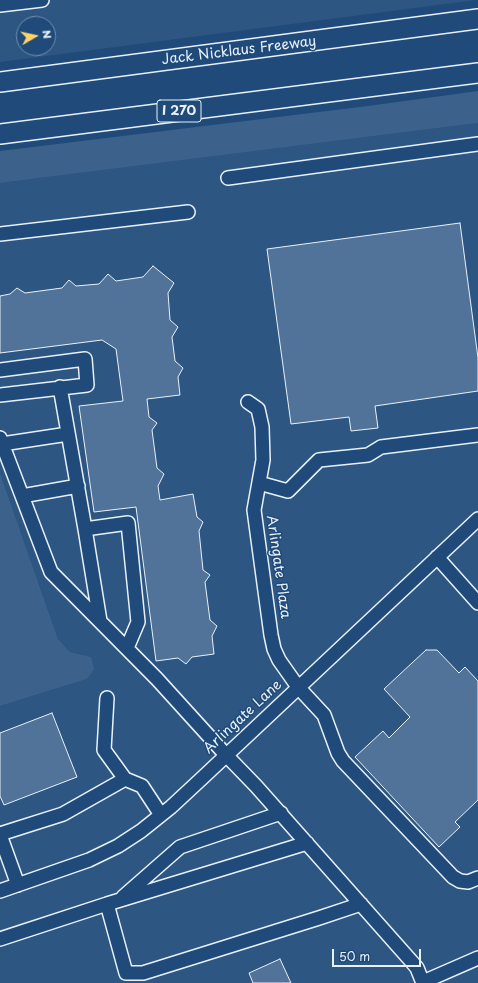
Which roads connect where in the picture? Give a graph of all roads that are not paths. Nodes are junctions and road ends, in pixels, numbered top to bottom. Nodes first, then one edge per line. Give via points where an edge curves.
1 (42, 0) edge
2 (3, 3) edge
3 (478, 19) edge
4 (478, 72) edge
5 (0, 82) edge
6 (0, 134) edge
7 (478, 144) edge
8 (228, 178) dead end
9 (188, 212) dead end
10 (0, 234) edge
11 (0, 370) edge
12 (60, 387) junction
13 (0, 395) edge
14 (248, 402) dead end
15 (68, 434) junction
16 (478, 435) edge
17 (1, 441) edge
18 (259, 483) junction
19 (78, 486) junction
20 (22, 496) junction
21 (478, 518) edge
22 (85, 529) junction
23 (436, 558) junction
24 (478, 603) edge
25 (100, 621) junction
26 (127, 648) junction
27 (298, 687) junction
28 (108, 698) dead end
29 (226, 755) junction
30 (125, 778) junction
31 (280, 813) junction
32 (161, 815) junction
33 (0, 834) edge
34 (307, 843) junction
35 (478, 878) edge
36 (18, 885) junction
37 (0, 891) edge
38 (121, 899) junction
39 (107, 904) junction
40 (361, 904) junction
41 (0, 939) edge
42 (478, 958) edge
43 (423, 982) edge

1 - 2 street
3 - 5 highway, Jack Nicklaus Freeway
4 - 6 highway, I 270
7 - 8 street
9 - 10 street
11 - 12 street via 85,360 87,385
12 - 13 street
12 - 15 street
14 - 18 street, Arlingate Plaza via 258,409 262,427 263,460
15 - 17 street
15 - 19 street
16 - 18 street via 381,447 368,455 319,460 288,491
17 - 20 street
18 - 27 street, Arlingate Plaza via 254,510 271,635 278,660
19 - 20 street
19 - 22 street
20 - 25 street via 51,572
21 - 23 street, Arlingate Lane
22 - 25 street
22 - 26 street via 128,523 138,622
23 - 24 street
23 - 27 street, Arlingate Lane
25 - 26 street
26 - 29 street
27 - 29 street, Arlingate Lane
27 - 35 street, Arlingate Plaza via 324,715 343,761 453,877 468,882
28 - 30 street via 104,750
29 - 31 street
29 - 32 street, Arlingate Lane
30 - 32 street via 142,786
30 - 33 street via 63,814
31 - 34 street
31 - 38 street via 180,847
32 - 36 street, Arlingate Lane via 118,846 89,860
33 - 36 street
34 - 38 street
34 - 40 street
36 - 37 street, Arlingate Lane
38 - 39 street
39 - 40 street via 126,973 143,973
39 - 41 street
40 - 43 street via 412,962
42 - 43 street

